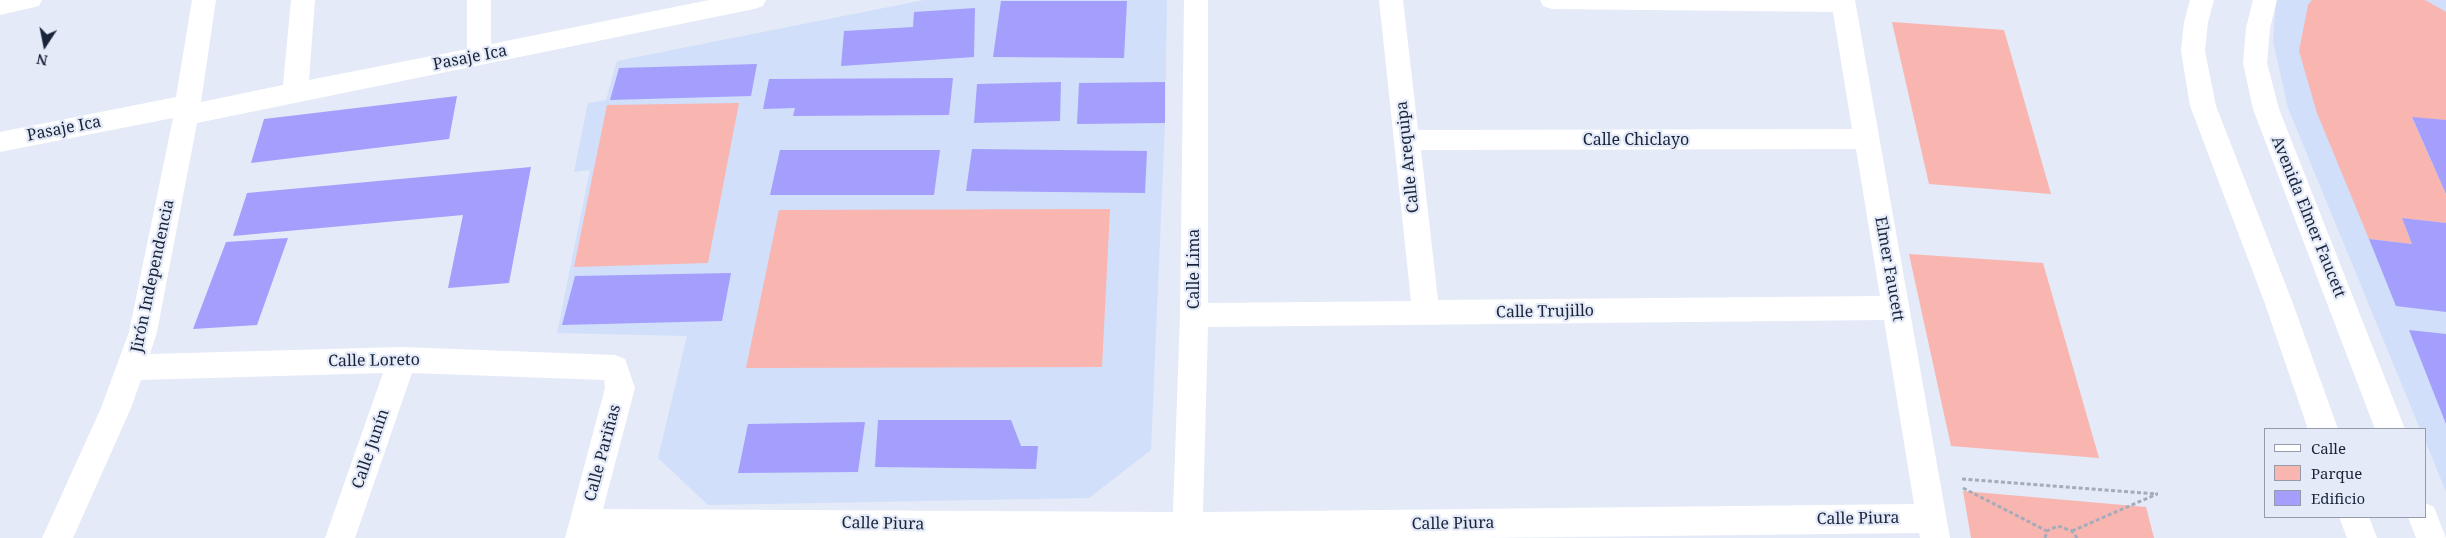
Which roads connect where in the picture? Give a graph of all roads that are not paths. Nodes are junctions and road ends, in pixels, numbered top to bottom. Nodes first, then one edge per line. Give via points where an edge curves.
1 (30, 0) edge
2 (204, 0) edge
3 (303, 0) edge
4 (479, 0) edge
5 (754, 0) edge
6 (1196, 0) edge
7 (1391, 0) edge
8 (1552, 0) edge
9 (2202, 0) edge
10 (2265, 0) edge
11 (1843, 1) edge
12 (0, 6) edge
13 (656, 10) edge
14 (479, 56) junction
15 (295, 93) junction
16 (187, 110) junction
17 (1866, 139) junction
18 (1406, 140) junction
19 (0, 142) edge
20 (1896, 308) junction
21 (1426, 314) junction
22 (1194, 315) junction
23 (402, 360) junction
24 (132, 367) junction
25 (615, 368) joint
26 (2323, 428) edge
27 (2390, 428) edge
28 (2354, 518) edge
29 (2423, 518) edge
30 (1933, 528) edge
31 (582, 531) edge
32 (1187, 532) edge
33 (56, 538) edge
34 (340, 538) edge
35 (2362, 538) edge
36 (2432, 538) edge

1 - 12 street
2 - 16 street, Jirón Independencia
3 - 15 street
4 - 14 street
5 - 13 street, Pasaje Ica
6 - 22 street, Calle Lima
7 - 18 street, Calle Arequipa
8 - 11 street
9 - 26 street via 2193,51 2203,106
10 - 27 street, Avenida Elmer Faucett via 2258,28 2255,63 2266,110
11 - 17 street, Elmer Faucett
13 - 14 street, Pasaje Ica
14 - 15 street, Pasaje Ica
15 - 16 street, Pasaje Ica
16 - 19 street, Pasaje Ica
16 - 24 street, Jirón Independencia via 143,332
17 - 18 street, Calle Chiclayo
17 - 20 street, Elmer Faucett
18 - 21 street, Calle Arequipa
20 - 21 street, Calle Trujillo
20 - 30 street, Elmer Faucett via 1934,477
21 - 22 street, Calle Trujillo
22 - 32 street, Calle Lima
23 - 24 street, Calle Loreto
23 - 25 street, Calle Loreto
23 - 34 street, Calle Junín
24 - 33 street, Jirón Independencia
25 - 31 street, Calle Pariñas via 620,388
28 - 35 street
29 - 36 street
30 - 32 street, Calle Piura
31 - 32 street, Calle Piura via 645,522

